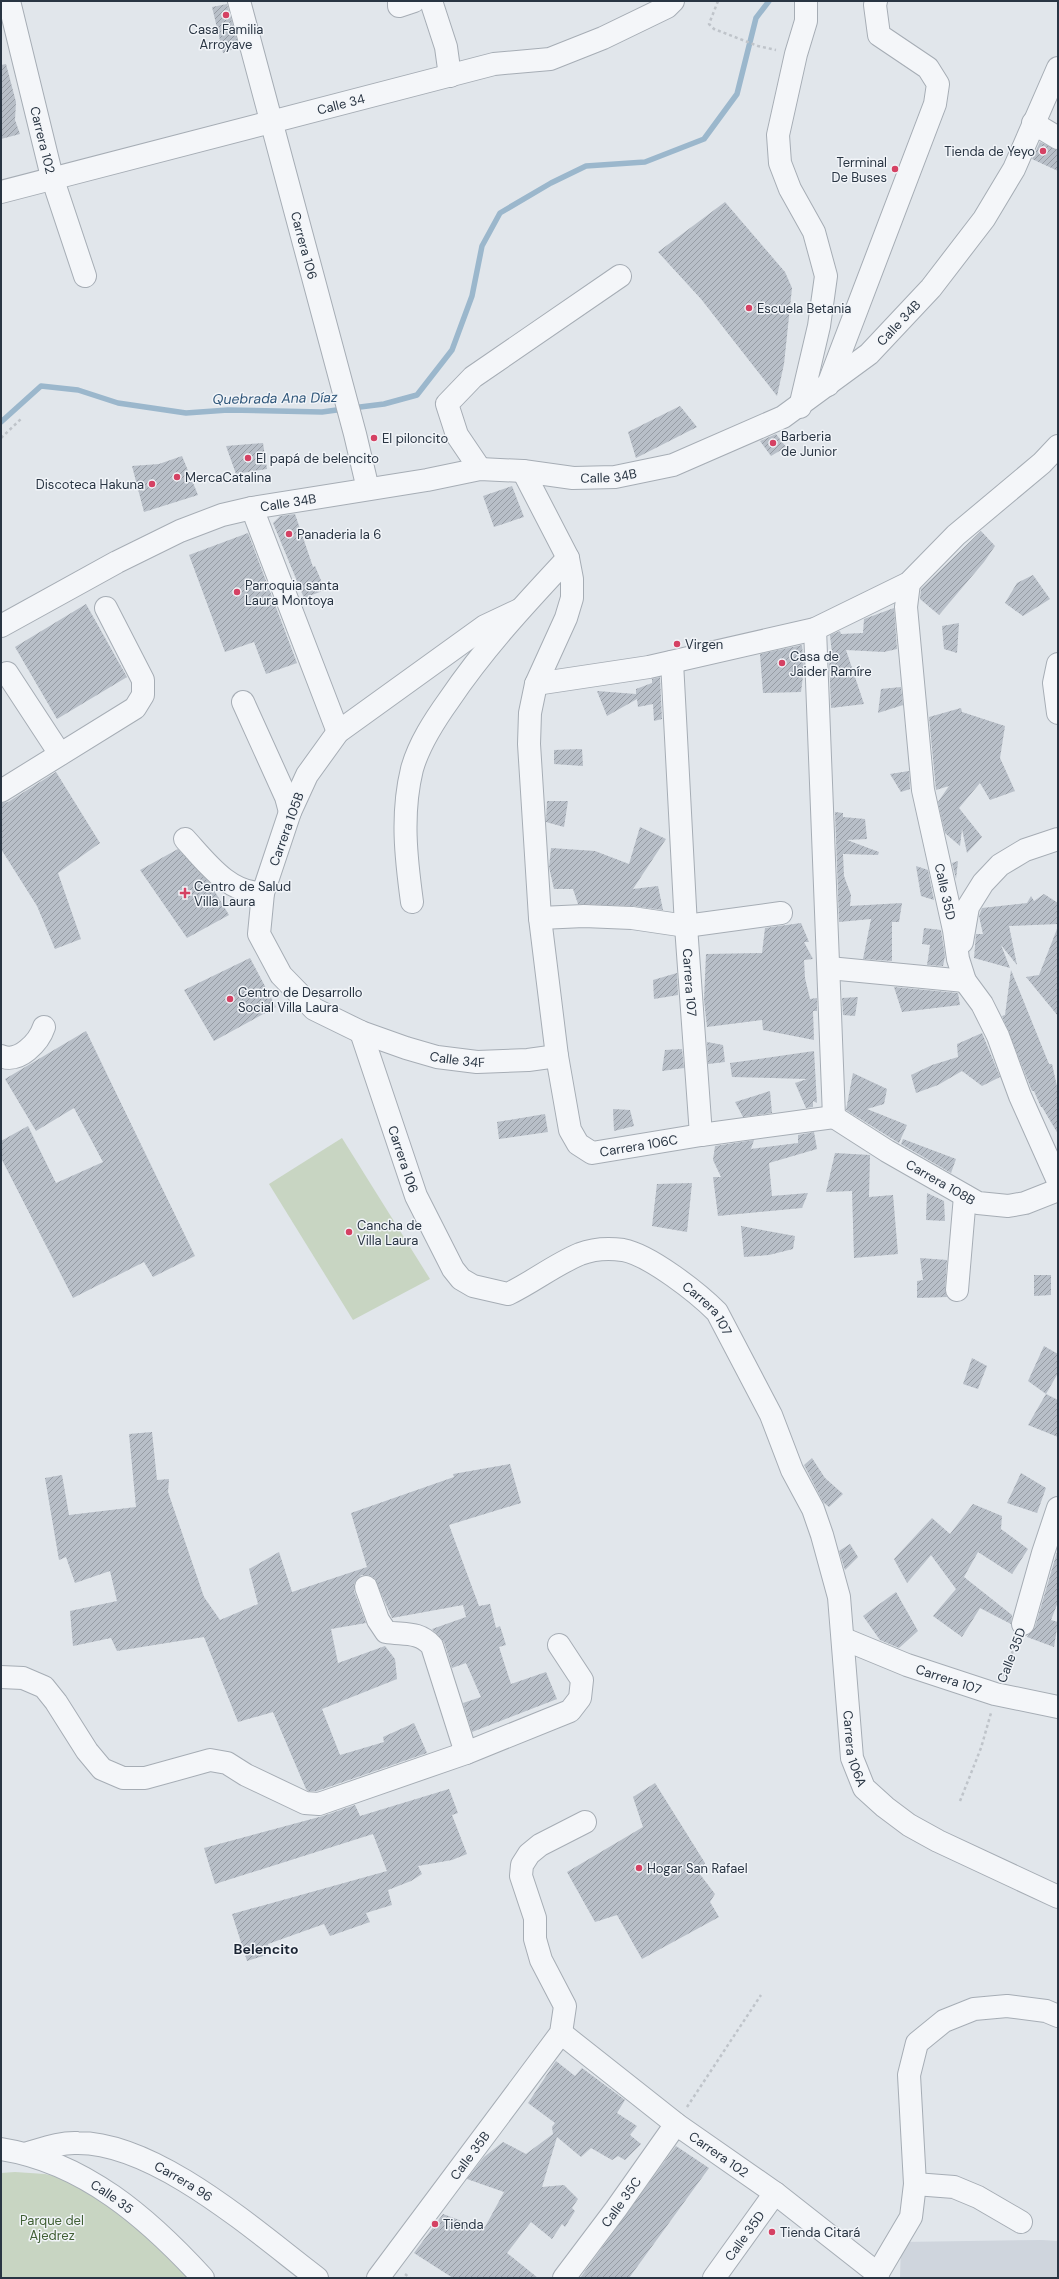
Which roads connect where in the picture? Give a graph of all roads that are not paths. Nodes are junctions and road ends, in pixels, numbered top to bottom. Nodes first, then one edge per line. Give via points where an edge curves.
1 (9, 1) edge
2 (239, 1) edge
3 (399, 1) edge
4 (414, 1) edge
5 (431, 1) edge
6 (674, 1) edge
7 (876, 1) edge
8 (806, 11) edge
9 (1058, 68) edge
10 (450, 76) junction
11 (273, 122) junction
12 (1033, 123) junction
13 (1058, 138) edge
14 (52, 177) junction
15 (1, 192) edge
16 (85, 276) dead end
17 (620, 276) dead end
18 (828, 385) junction
19 (800, 407) junction
20 (1058, 446) edge
21 (480, 469) junction
22 (523, 471) junction
23 (368, 490) junction
24 (252, 508) junction
25 (568, 558) junction
26 (909, 583) junction
27 (106, 608) dead end
28 (519, 610) junction
29 (1, 626) edge
30 (815, 629) junction
31 (672, 662) junction
32 (1058, 664) edge
33 (7, 673) dead end
34 (536, 684) junction
35 (243, 702) dead end
36 (1058, 713) edge
37 (338, 732) junction
38 (60, 754) junction
39 (1, 791) edge
40 (290, 812) junction
41 (185, 839) dead end
42 (1058, 839) edge
43 (263, 893) junction
44 (412, 902) dead end
45 (781, 913) dead end
46 (540, 918) junction
47 (686, 926) junction
48 (958, 959) junction
49 (829, 968) junction
50 (965, 981) junction
51 (44, 1027) dead end
52 (361, 1032) junction
53 (557, 1056) junction
54 (2, 1059) edge
55 (834, 1118) junction
56 (701, 1134) junction
57 (1058, 1180) edge
58 (1058, 1190) edge
59 (965, 1196) junction
60 (461, 1279) joint
61 (957, 1290) dead end
62 (1058, 1508) edge
63 (827, 1558) joint
64 (366, 1587) dead end
65 (1023, 1624) road end
66 (844, 1639) junction
67 (559, 1645) dead end
68 (1, 1677) edge
69 (1058, 1707) edge
70 (466, 1753) junction
71 (585, 1822) dead end
72 (1058, 1897) edge
73 (1058, 2016) edge
74 (561, 2033) junction
75 (680, 2117) junction
76 (1, 2149) edge
77 (28, 2153) junction
78 (915, 2184) junction
79 (775, 2193) junction
80 (1021, 2222) dead end
81 (876, 2276) edge
82 (203, 2278) edge
83 (317, 2278) edge
84 (378, 2278) edge
85 (564, 2278) edge
86 (714, 2278) edge

1 - 14 street, Carrera 102
2 - 11 street, Carrera 106
3 - 4 street via 400,6
5 - 10 street via 446,47
6 - 10 street, Calle 34 via 667,7 603,38 550,59 494,64
7 - 18 street via 879,35 928,68 938,84 935,104
8 - 19 street via 778,135 780,163 790,189 814,232 826,276 819,326
9 - 12 street, Calle 34B
10 - 11 street, Calle 34
11 - 14 street, Calle 34
11 - 23 street, Carrera 106
12 - 13 street
12 - 18 street, Calle 34B via 1014,169 984,219 931,288 869,354
14 - 15 street, Calle 34
14 - 16 street, Carrera 102
17 - 21 street via 473,377 447,404 457,435
18 - 19 street, Calle 34B
19 - 22 street, Calle 34B via 783,418 673,465 615,477 573,478
20 - 26 street via 1042,463 956,535
21 - 22 street, Calle 34B
21 - 23 street, Calle 34B
22 - 25 street
23 - 24 street, Calle 34B
24 - 29 street, Calle 34B via 222,515 180,531
24 - 37 street
25 - 28 street
25 - 34 street, Carrera 106C via 572,598 566,618
26 - 30 street
26 - 48 street, Calle 35D via 906,608 923,790
27 - 38 street via 143,680 144,695 134,708
28 - 37 street, Carrera 105B via 485,626
28 - 44 street via 487,648 433,723 412,768 405,808 406,861
30 - 31 street
30 - 49 street
31 - 34 street
31 - 47 street, Carrera 107
32 - 36 street via 1054,683
33 - 38 street
34 - 46 street, Carrera 106C via 530,713 529,744
35 - 40 street
37 - 40 street, Carrera 105B via 307,775
38 - 39 street
40 - 43 street, Carrera 105B
41 - 43 street via 218,876 249,893
42 - 48 street via 1025,850 1000,865 983,883 968,907
43 - 52 street, Carrera 105B via 259,934 281,974 314,1009
45 - 47 street
46 - 47 street via 632,918
46 - 53 street, Carrera 106C
47 - 56 street, Carrera 107
48 - 50 street, Calle 35D
49 - 50 street
49 - 55 street
50 - 57 street, Calle 35D via 982,1004 998,1036 1020,1096
51 - 54 street via 34,1046
52 - 53 street, Calle 34F via 406,1048 477,1062
52 - 60 street, Carrera 106 via 416,1196 437,1240
53 - 56 street, Carrera 106C via 570,1130 578,1144 592,1153
55 - 56 street, Carrera 106C
55 - 59 street, Carrera 108B
58 - 59 street, Carrera 108B via 1026,1203 1008,1206 978,1203
59 - 61 street
60 - 63 street, Carrera 107 via 482,1290 508,1294 550,1268 582,1254 601,1249 624,1250 649,1261 704,1298 717,1312 771,1415 792,1470 813,1509
62 - 65 street, Calle 35D via 1042,1553
63 - 66 street, Carrera 106A via 839,1597
64 - 70 street via 378,1620 386,1632 416,1634 432,1646
66 - 69 street, Carrera 107 via 907,1665 995,1694
66 - 72 street, Carrera 106A via 850,1744 852,1758 864,1788 885,1807 926,1834
67 - 70 street via 582,1680 580,1698 570,1711
68 - 70 street via 23,1678 44,1687 102,1769 123,1778 145,1778 210,1760 227,1763 246,1775 305,1803 319,1804
71 - 74 street via 540,1845 529,1854 522,1865 521,1876 535,1918 535,1939 541,1960 565,2006
73 - 78 street via 1046,2011 1007,2006 974,2010 944,2021 917,2043 909,2075
74 - 75 street, Carrera 102
74 - 84 street, Calle 35B
75 - 79 street, Carrera 102
75 - 85 street, Calle 35C
76 - 77 street, Calle 35
77 - 82 street, Calle 35 via 98,2184 126,2204
77 - 83 street, Carrera 96 via 55,2145 80,2142 122,2150 145,2158 201,2192
78 - 80 street via 954,2187 978,2197
78 - 81 street via 911,2217
79 - 81 street, Carrera 102
79 - 86 street, Calle 35D

